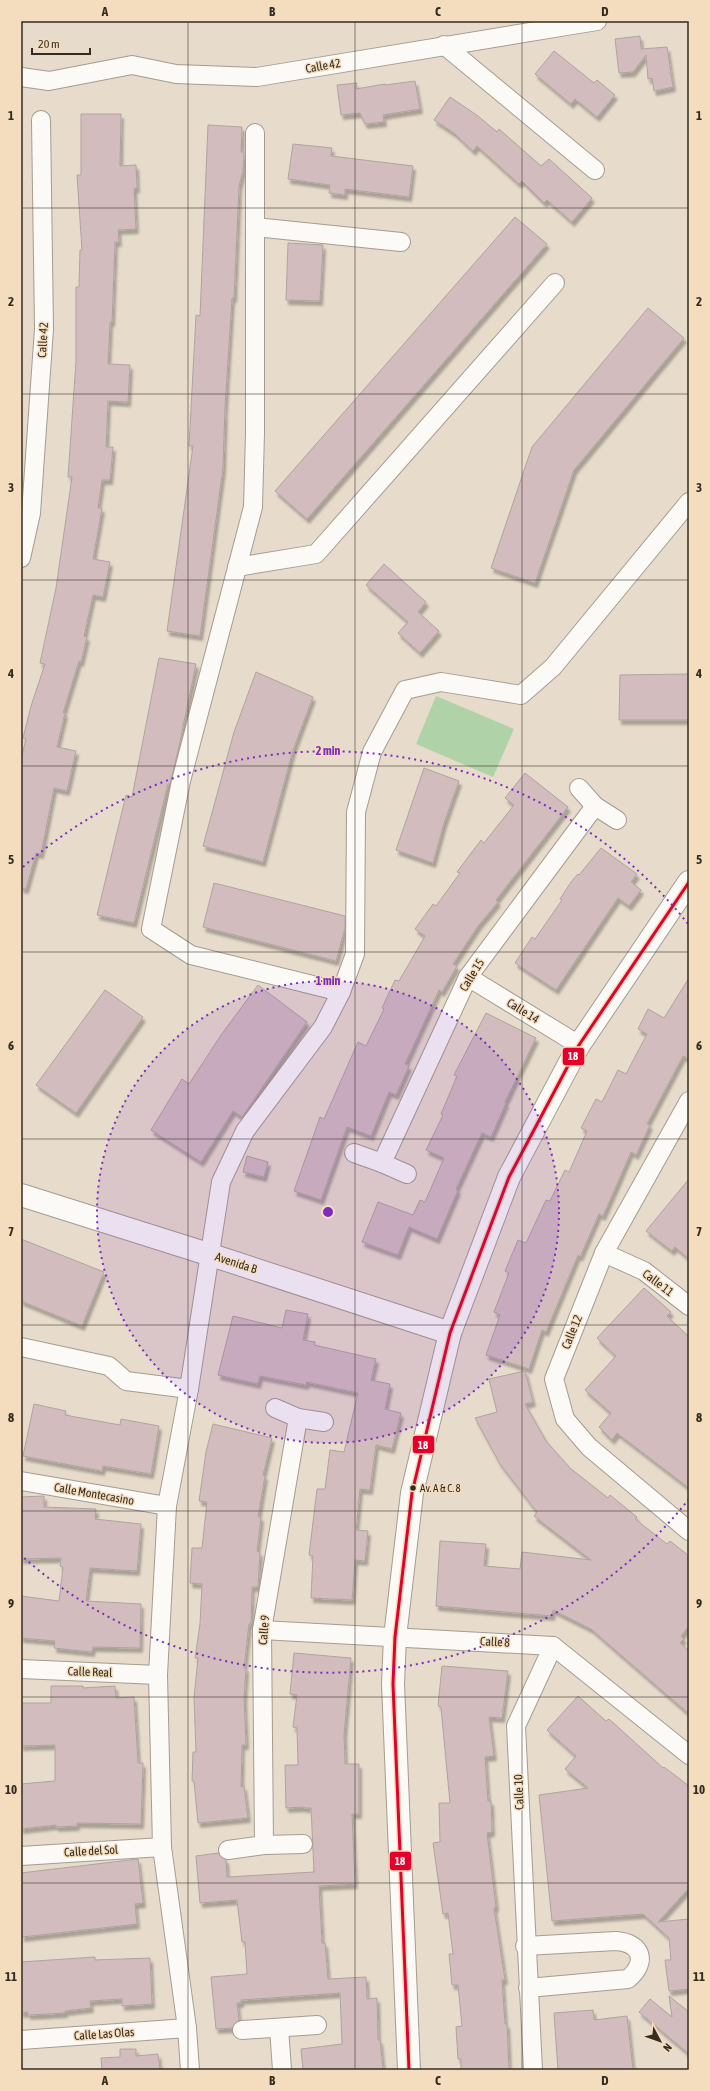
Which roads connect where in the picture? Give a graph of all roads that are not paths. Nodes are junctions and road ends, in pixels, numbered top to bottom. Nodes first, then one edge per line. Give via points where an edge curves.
1 (597, 21) edge
2 (444, 45) junction
3 (21, 77) edge
4 (41, 120) dead end
5 (255, 133) dead end
6 (595, 170) dead end
7 (255, 228) junction
8 (401, 242) dead end
9 (555, 283) dead end
10 (689, 502) edge
11 (21, 558) edge
12 (237, 567) junction
13 (579, 788) dead end
14 (595, 806) junction
15 (617, 820) dead end
16 (689, 882) edge
17 (468, 977) junction
18 (341, 992) junction
19 (579, 1045) junction
20 (689, 1101) edge
21 (354, 1153) dead end
22 (382, 1163) junction
23 (407, 1174) dead end
24 (21, 1195) edge
25 (604, 1253) junction
26 (211, 1255) junction
27 (689, 1306) edge
28 (450, 1333) junction
29 (21, 1347) edge
30 (189, 1389) junction
31 (275, 1408) dead end
32 (298, 1418) junction
33 (324, 1422) dead end
34 (21, 1481) edge
35 (167, 1506) junction
36 (689, 1531) edge
37 (262, 1630) junction
38 (395, 1637) junction
39 (553, 1646) junction
40 (21, 1669) edge
41 (158, 1675) junction
42 (689, 1755) edge
43 (303, 1844) dead end
44 (264, 1845) junction
45 (162, 1847) junction
46 (228, 1850) dead end
47 (21, 1856) edge
48 (525, 1946) junction
49 (528, 1988) junction
50 (317, 2025) dead end
51 (187, 2028) junction
52 (279, 2028) junction
53 (242, 2030) dead end
54 (21, 2040) edge
55 (190, 2070) edge
56 (282, 2070) edge
57 (409, 2070) edge
58 (533, 2070) edge

1 - 2 street, Calle 42
2 - 3 street, Calle 42 via 257,77 176,74 132,65 49,81
2 - 6 street
4 - 11 street, Calle 42 via 44,329 31,513
5 - 7 street
7 - 8 street
7 - 12 street via 253,507
9 - 12 street via 316,554
10 - 18 street via 553,667 521,695 441,682 405,690 372,752 356,812 355,954
12 - 18 street via 181,780 151,929 191,955
13 - 14 street
14 - 15 street
14 - 17 street, Calle 15
16 - 19 street
17 - 19 street, Calle 14
17 - 22 street, Calle 15
18 - 26 street via 323,1027 245,1131 221,1182
19 - 28 street via 509,1177
20 - 25 street, Calle 12
21 - 22 street
22 - 23 street
24 - 26 street, Avenida B
25 - 27 street, Calle 11 via 644,1271
25 - 36 street, Calle 12 via 554,1379 565,1418 589,1447
26 - 28 street, Avenida B
26 - 30 street
28 - 38 street via 412,1493
29 - 30 street via 109,1366 126,1381
30 - 35 street
31 - 32 street
32 - 33 street
32 - 37 street, Calle 9
34 - 35 street, Calle Montecasino
35 - 41 street
37 - 38 street, Calle 8
37 - 44 street, Calle 9
38 - 39 street, Calle 8
38 - 57 street via 394,1684
39 - 42 street
39 - 48 street, Calle 10 via 516,1726
40 - 41 street, Calle Real
41 - 45 street
43 - 44 street
44 - 46 street
45 - 47 street, Calle del Sol
45 - 51 street
48 - 49 street, Calle 10
48 - 49 street via 616,1941 626,1942 636,1948 640,1955 640,1964 628,1979
49 - 58 street, Calle 10
50 - 52 street
51 - 54 street, Calle Las Olas
51 - 55 street
52 - 53 street
52 - 56 street

